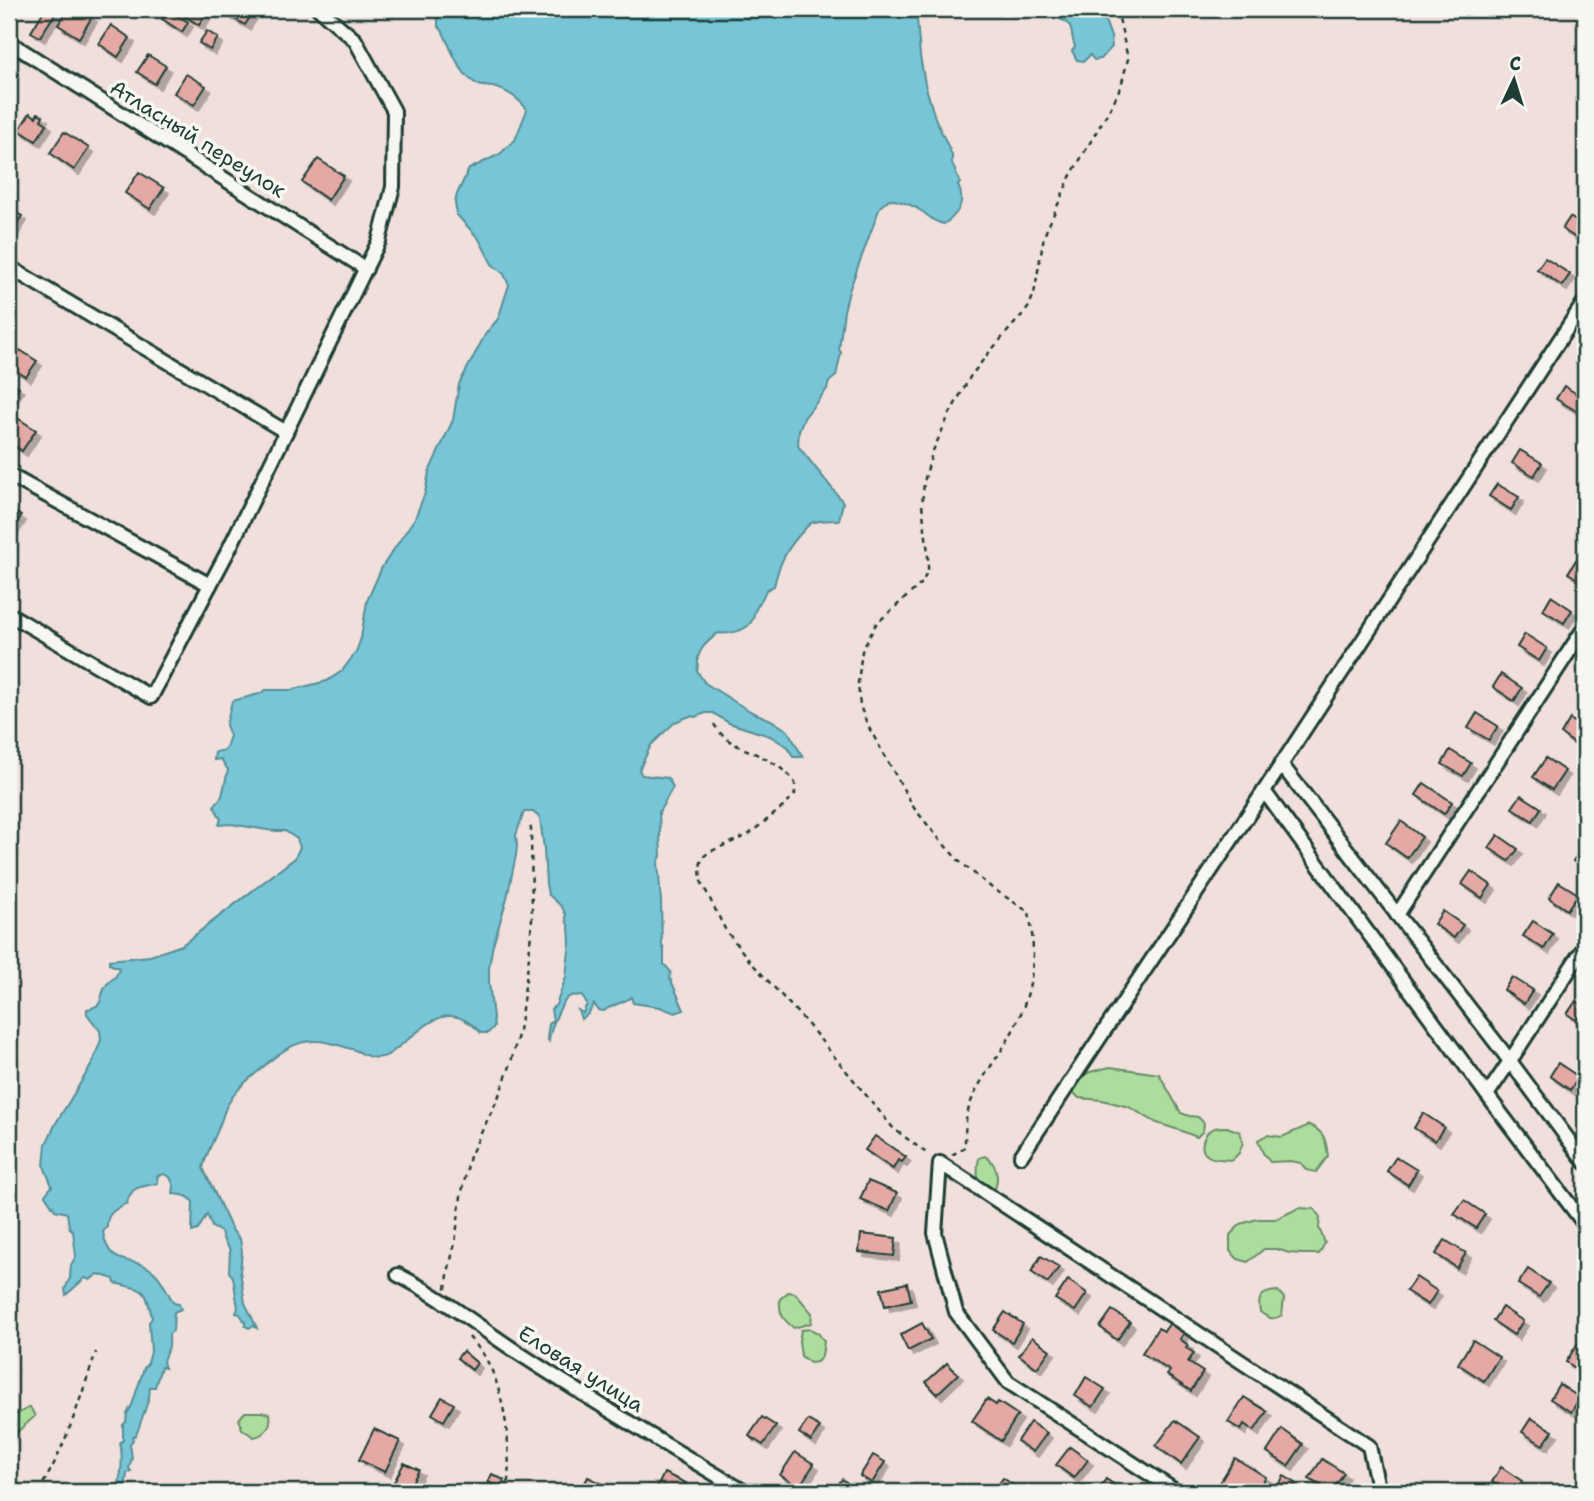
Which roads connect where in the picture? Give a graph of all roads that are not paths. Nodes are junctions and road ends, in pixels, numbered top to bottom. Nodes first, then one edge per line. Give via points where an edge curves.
1 (319, 9) edge
2 (9, 42) edge
3 (9, 268) edge
4 (366, 268) junction
5 (1585, 302) edge
6 (286, 432) junction
7 (9, 475) edge
8 (209, 585) junction
9 (9, 614) edge
10 (1585, 627) edge
11 (1281, 764) junction
12 (1264, 791) junction
13 (1397, 915) junction
14 (1585, 946) edge
15 (1510, 1061) junction
16 (1488, 1095) junction
17 (1021, 1156) dead end
18 (1585, 1162) edge
19 (1585, 1226) edge
20 (398, 1275) dead end
21 (745, 1492) edge
22 (1177, 1492) edge
23 (1379, 1492) edge

1 - 4 street via 355,40 394,111 393,187 379,241
2 - 4 street, Атласный переулок
3 - 6 street
4 - 6 street
5 - 11 street
6 - 8 street
7 - 8 street
8 - 9 street via 151,697
10 - 13 street
11 - 12 street
11 - 13 street
12 - 16 street
12 - 17 street
13 - 15 street
14 - 15 street
15 - 16 street
15 - 18 street
16 - 19 street
20 - 21 street, Еловая улица
22 - 23 street via 1007,1382 957,1312 935,1233 940,1163 1369,1446

